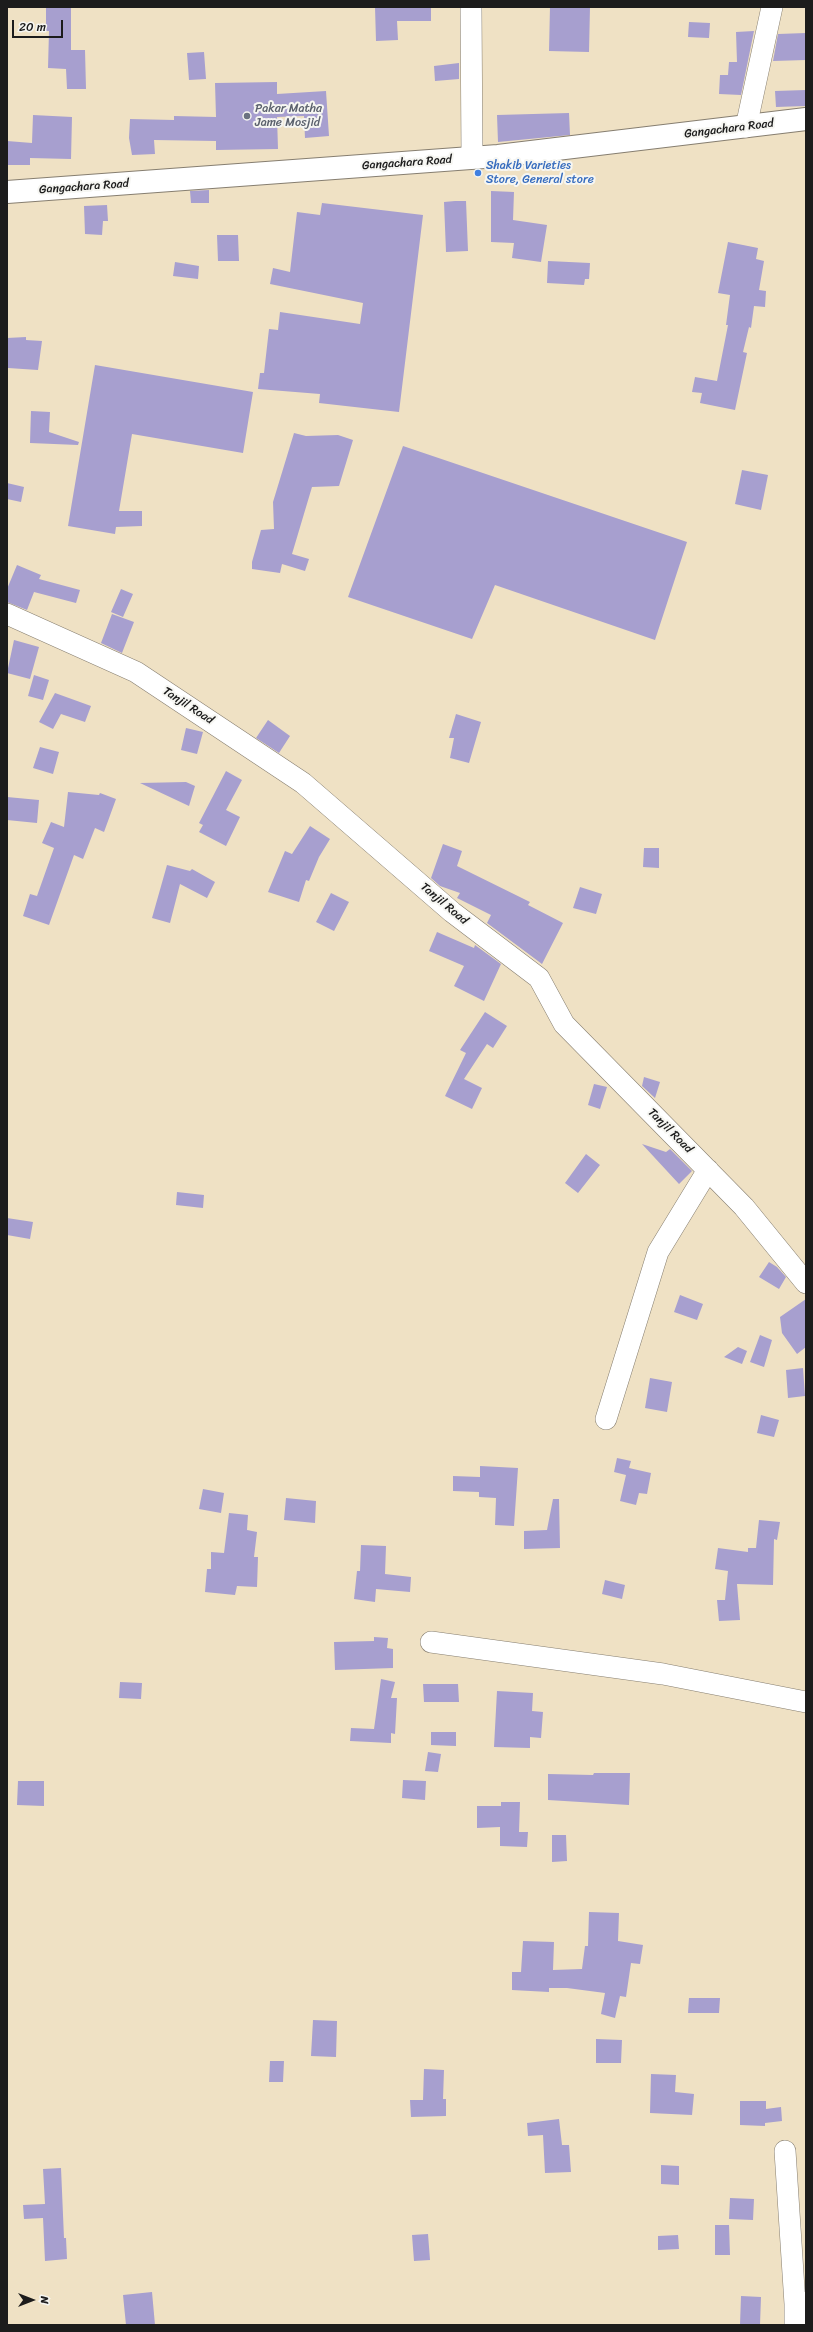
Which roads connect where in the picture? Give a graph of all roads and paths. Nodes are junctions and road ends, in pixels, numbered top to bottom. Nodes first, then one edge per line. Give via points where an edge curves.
1 (471, 7) edge
2 (772, 7) edge
3 (806, 119) edge
4 (746, 127) junction
5 (472, 158) junction
6 (7, 192) edge
7 (7, 614) edge
8 (708, 1170) junction
9 (806, 1282) edge
10 (606, 1419) dead end
11 (431, 1642) dead end
12 (806, 1702) edge
13 (785, 2151) dead end
14 (800, 2304) edge
15 (795, 2325) edge

1 - 5 street
2 - 4 street
3 - 4 main road, Gangachara Road
4 - 5 main road, Gangachara Road
5 - 6 main road, Gangachara Road
7 - 8 street, Tanjil Road via 136,672 304,782 452,912 539,978 564,1024
8 - 9 street, Tanjil Road via 744,1207
8 - 10 street via 658,1252
11 - 12 street via 663,1674
13 - 14 street
14 - 15 street

